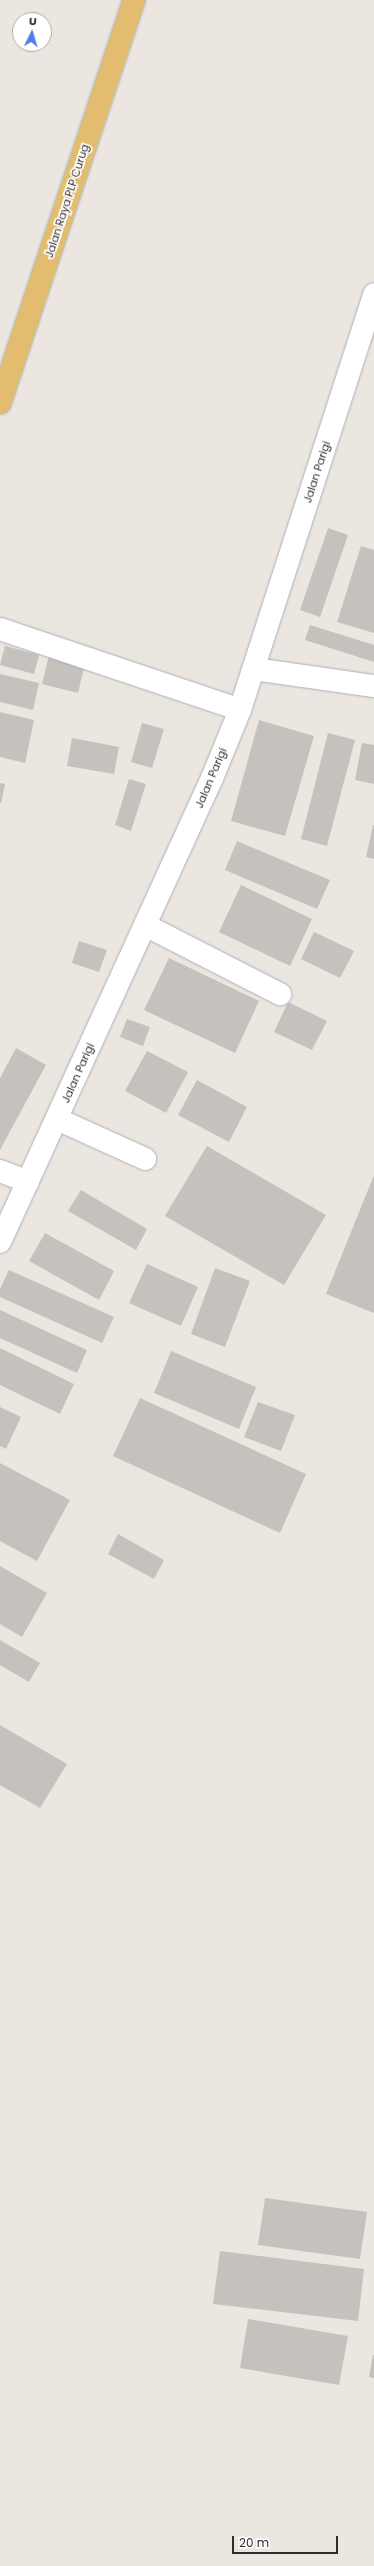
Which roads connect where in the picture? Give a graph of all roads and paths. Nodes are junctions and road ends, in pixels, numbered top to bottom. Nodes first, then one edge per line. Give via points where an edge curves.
1 (134, 0) edge
2 (374, 294) edge
3 (0, 403) edge
4 (0, 629) edge
5 (254, 669) junction
6 (374, 686) edge
7 (240, 710) junction
8 (145, 925) junction
9 (280, 994) dead end
10 (57, 1118) junction
11 (145, 1159) dead end
12 (0, 1170) edge
13 (28, 1182) junction
14 (0, 1242) edge

1 - 3 main road, Jalan Raya PLP Curug
2 - 5 street, Jalan Parigi
4 - 7 street
5 - 6 street
5 - 7 street, Jalan Parigi
7 - 8 street, Jalan Parigi
8 - 9 street
8 - 10 street, Jalan Parigi
10 - 11 street
10 - 13 street, Jalan Parigi
12 - 13 street
13 - 14 street, Jalan Parigi

